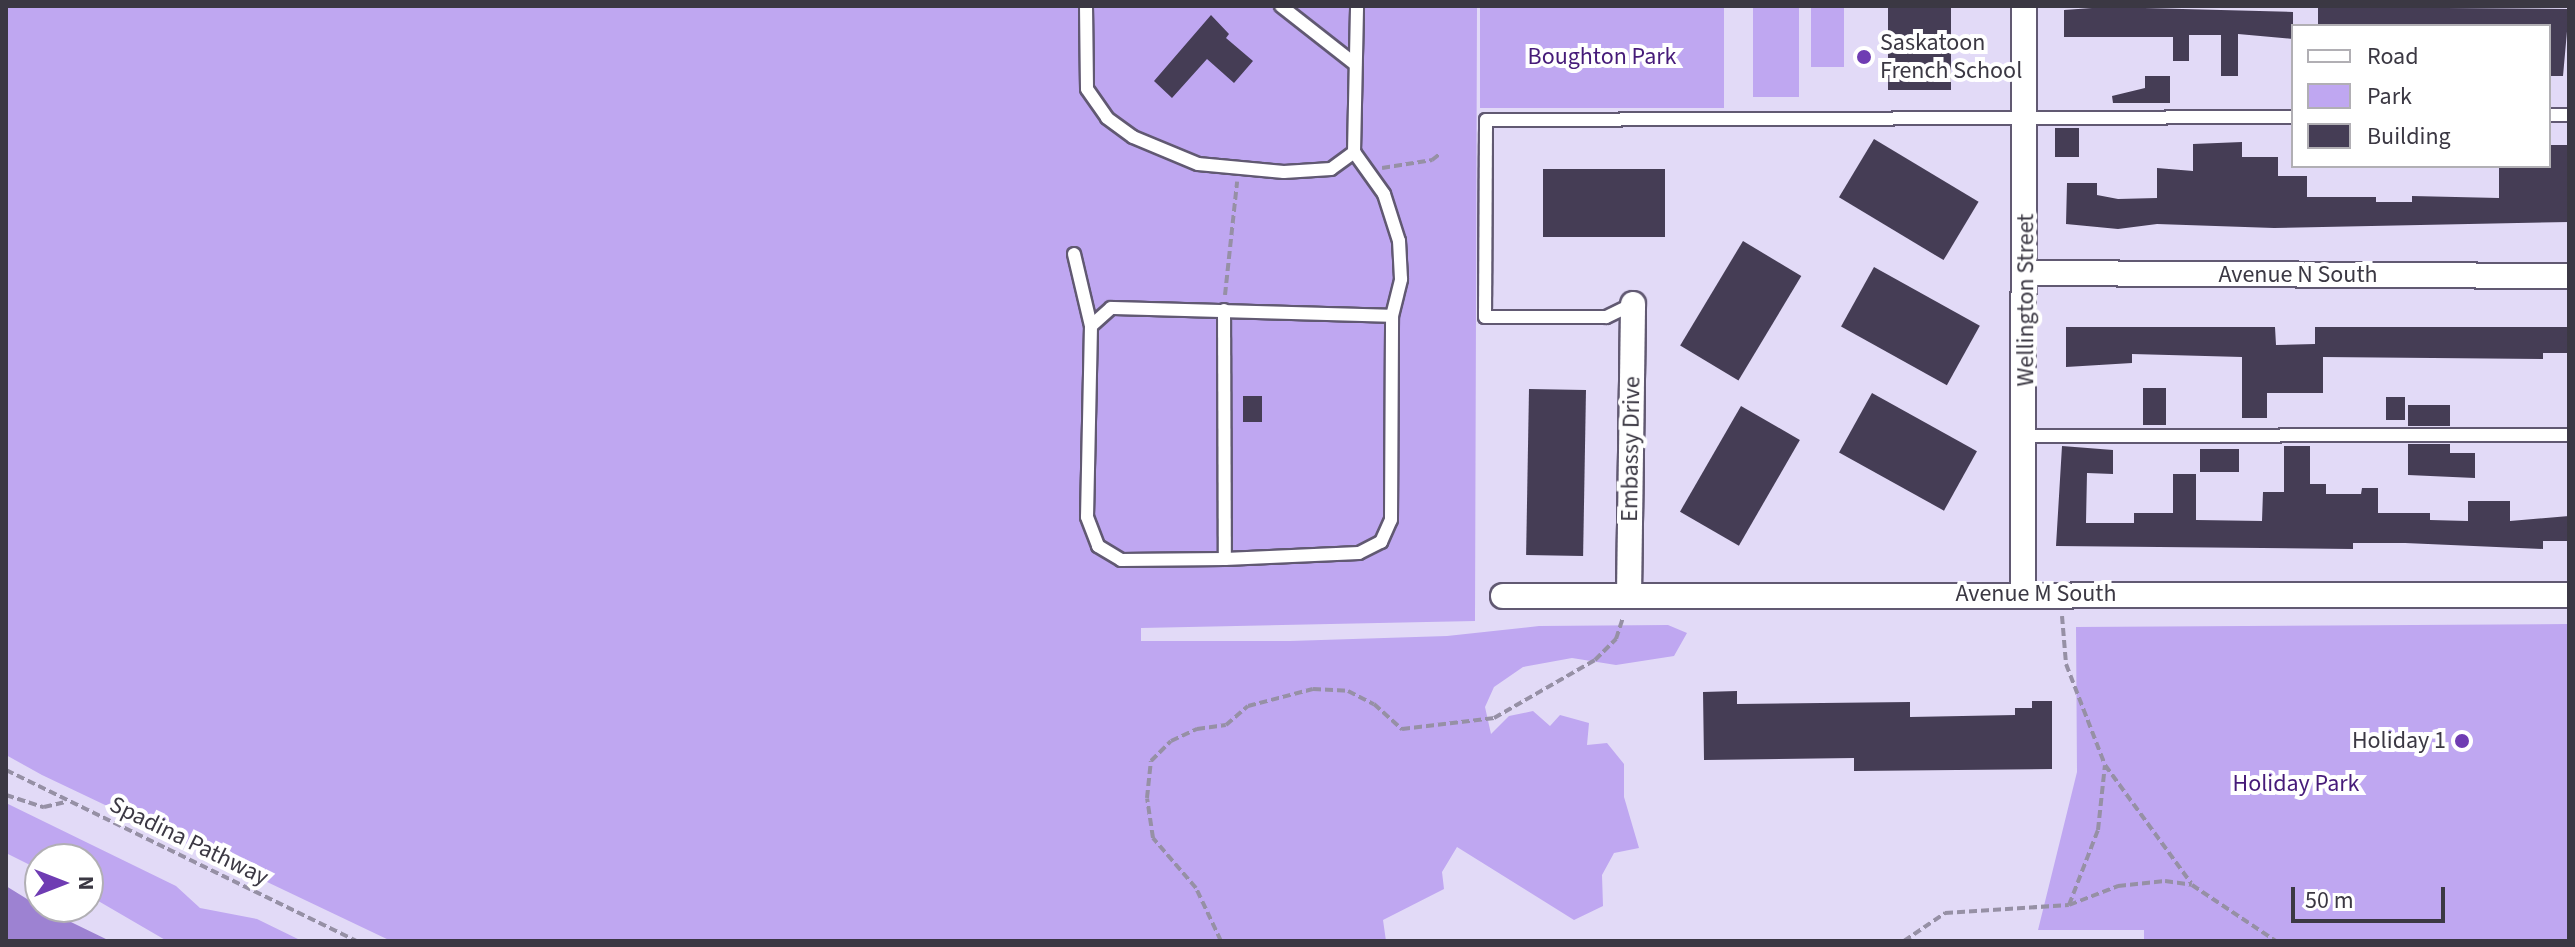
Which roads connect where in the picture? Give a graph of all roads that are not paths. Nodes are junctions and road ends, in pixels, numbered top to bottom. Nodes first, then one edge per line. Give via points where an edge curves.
1 (1086, 6) edge
2 (1281, 6) edge
3 (1357, 6) edge
4 (2024, 6) edge
5 (1355, 64) junction
6 (2291, 117) edge
7 (2025, 119) junction
8 (1354, 152) junction
9 (1074, 254) dead end
10 (2027, 273) junction
11 (2569, 276) edge
12 (1633, 304) joint
13 (1224, 310) junction
14 (1392, 316) junction
15 (1091, 326) junction
16 (2569, 435) edge
17 (2026, 436) junction
18 (1225, 559) junction
19 (2023, 594) junction
20 (2569, 595) edge
21 (1503, 596) dead end
22 (1633, 606) junction

1 - 8 lane via 1087,89 1107,118 1133,137 1198,164 1284,172 1331,169
2 - 5 lane
3 - 5 lane
4 - 7 street, Wellington Street
5 - 8 lane
6 - 7 lane
7 - 10 street, Wellington Street
7 - 12 lane via 1486,120 1485,317 1606,317
8 - 14 lane via 1384,194 1399,241 1401,279
9 - 15 lane
10 - 11 street, Avenue N South
10 - 17 street, Wellington Street
12 - 22 street, Embassy Drive
13 - 14 lane
13 - 15 lane via 1111,308
13 - 18 lane
14 - 18 lane via 1391,520 1381,542 1359,553
15 - 18 lane via 1087,517 1098,546 1121,560
16 - 17 lane
17 - 19 street, Wellington Street
19 - 20 street, Avenue M South
19 - 22 street, Avenue M South
21 - 22 street, Avenue M South

